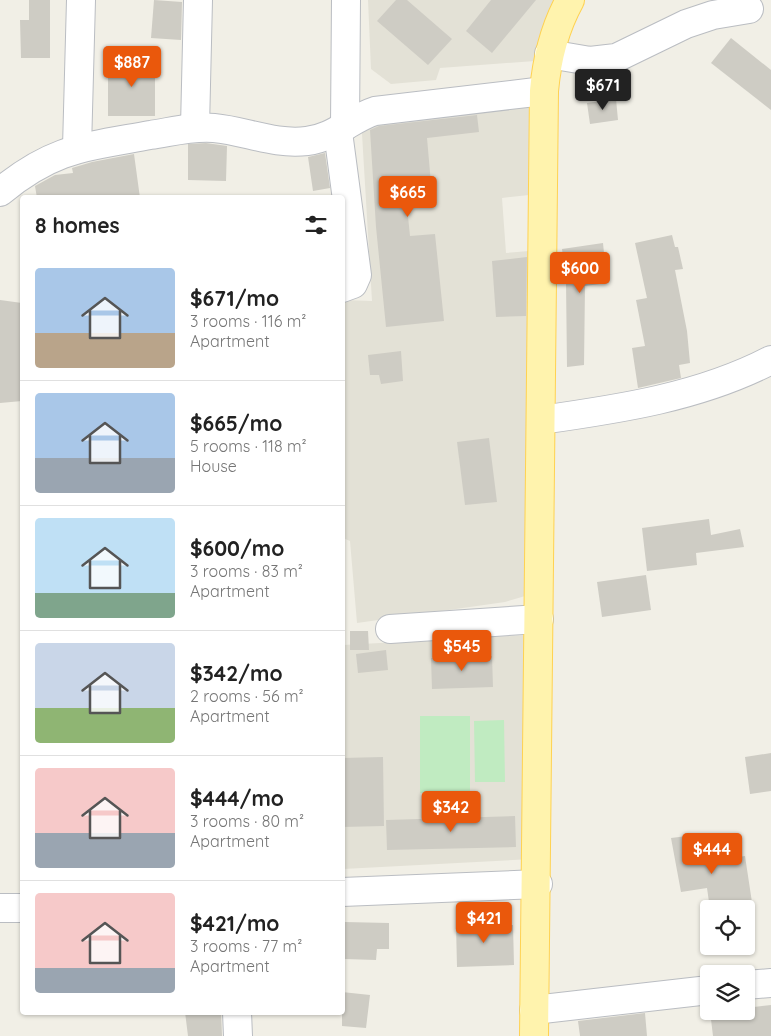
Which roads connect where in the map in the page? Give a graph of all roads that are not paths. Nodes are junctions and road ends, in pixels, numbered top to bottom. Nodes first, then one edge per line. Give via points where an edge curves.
1 (81, 0) edge
2 (198, 0) edge
3 (346, 0) edge
4 (570, 0) edge
5 (749, 9) dead end
6 (549, 54) junction
7 (544, 91) junction
8 (196, 127) junction
9 (341, 129) junction
10 (77, 148) junction
11 (0, 192) edge
12 (345, 287) edge
13 (771, 360) edge
14 (541, 420) junction
15 (539, 619) junction
16 (390, 629) dead end
17 (538, 884) junction
18 (345, 892) edge
19 (0, 908) edge
20 (20, 908) edge
21 (771, 983) edge
22 (755, 984) edge
23 (700, 992) edge
24 (237, 1015) edge
25 (534, 1023) edge
26 (238, 1036) edge

1 - 10 street
2 - 8 street
3 - 9 street
4 - 6 main road via 560,17
5 - 6 street via 713,15 686,24 616,58 590,61
6 - 7 main road
7 - 9 street via 382,109 368,113
7 - 14 main road
8 - 9 street via 295,142 324,138
8 - 10 street
9 - 12 street via 357,275 353,284
10 - 11 street via 39,163
13 - 14 street via 742,375 690,392 600,412
14 - 15 main road
15 - 16 street
15 - 17 main road
17 - 18 street
17 - 25 main road
19 - 20 street
21 - 22 street
23 - 25 street
24 - 26 street

